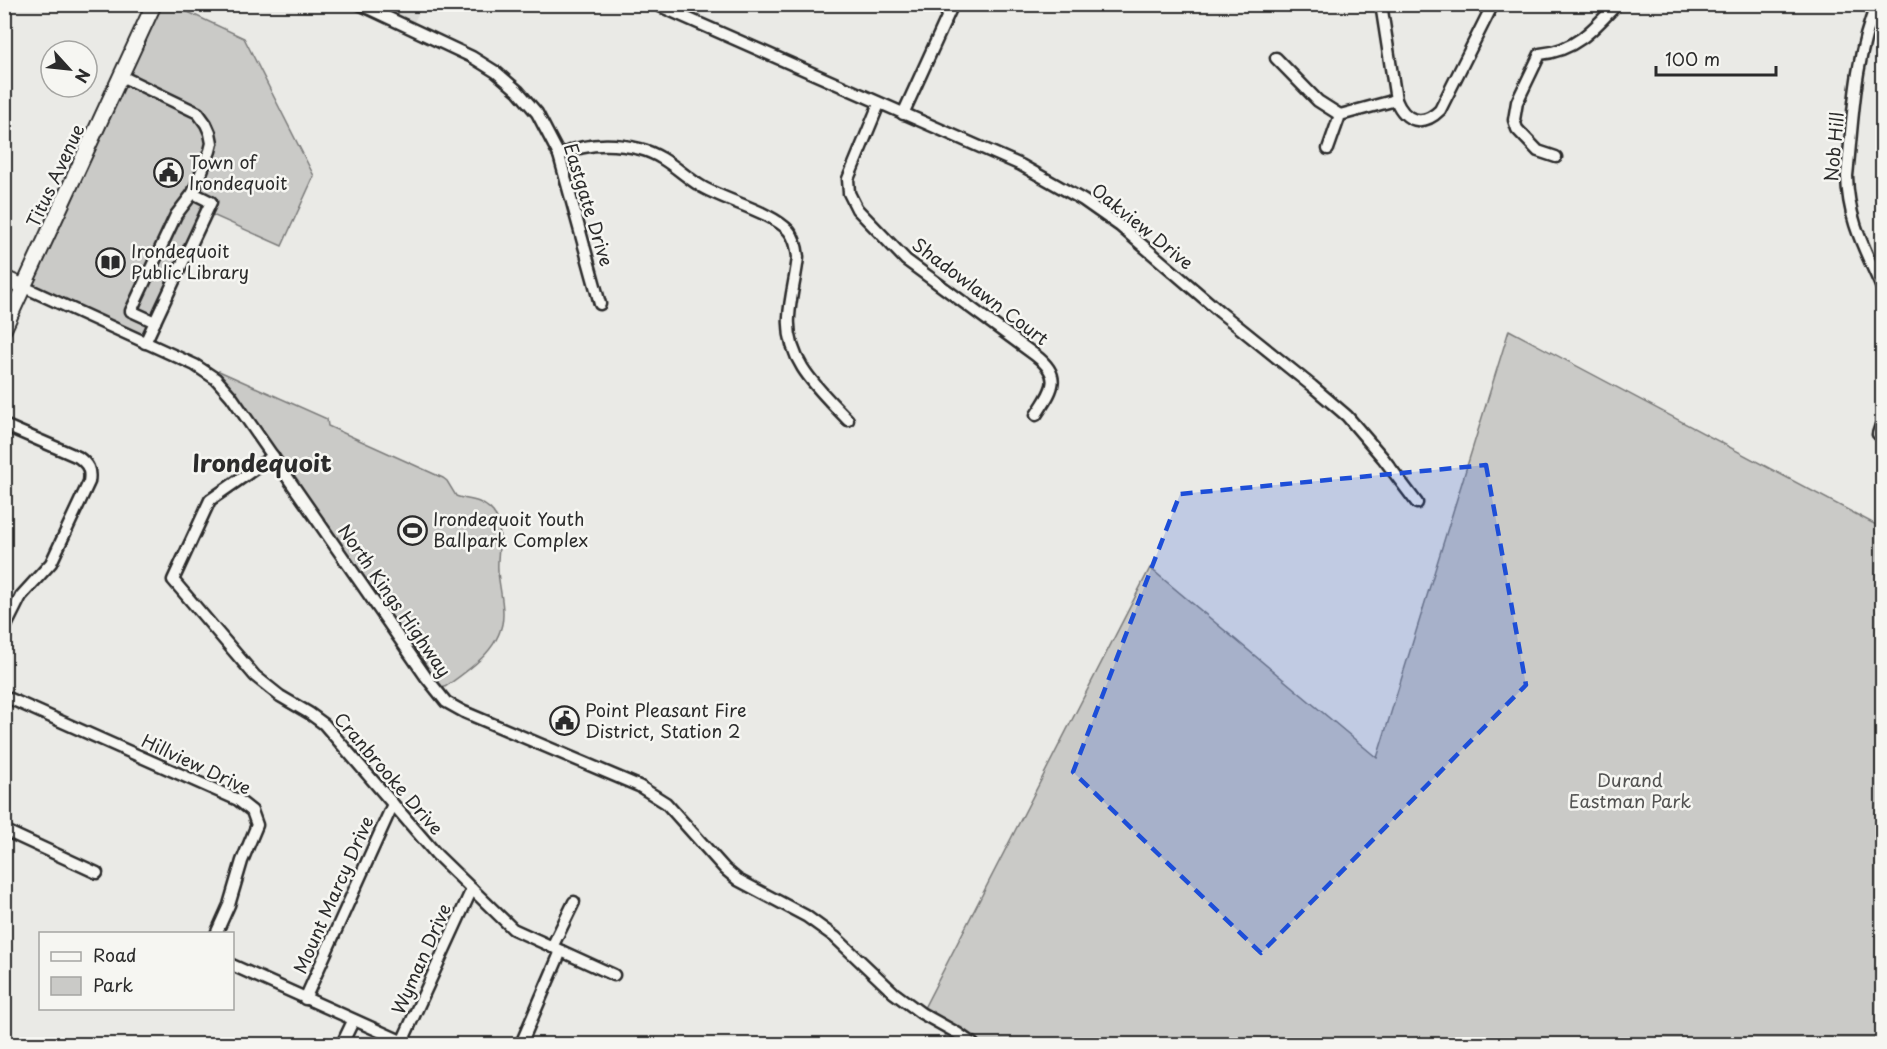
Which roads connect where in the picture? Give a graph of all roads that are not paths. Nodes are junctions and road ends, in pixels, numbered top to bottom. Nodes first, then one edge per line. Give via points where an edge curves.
1 (154, 4) edge
2 (360, 4) edge
3 (656, 4) edge
4 (953, 4) edge
5 (1381, 4) edge
6 (1493, 4) edge
7 (1617, 4) edge
8 (1877, 4) edge
9 (1276, 58) dead end
10 (121, 76) junction
11 (1396, 100) junction
12 (879, 104) junction
13 (903, 114) junction
14 (1340, 115) junction
15 (1328, 149) dead end
16 (559, 155) junction
17 (1556, 157) dead end
18 (193, 193) junction
19 (4, 278) edge
20 (24, 287) junction
21 (1882, 288) edge
22 (600, 304) dead end
23 (155, 322) junction
24 (4, 329) edge
25 (145, 343) junction
26 (1036, 415) dead end
27 (848, 420) dead end
28 (1882, 422) edge
29 (4, 425) edge
30 (1878, 434) dead end
31 (273, 456) junction
32 (1417, 503) dead end
33 (4, 630) edge
34 (4, 696) edge
35 (393, 804) junction
36 (4, 830) edge
37 (97, 873) dead end
38 (472, 889) junction
39 (574, 902) dead end
40 (216, 932) edge
41 (557, 949) junction
42 (234, 966) edge
43 (614, 975) dead end
44 (305, 999) junction
45 (353, 1021) junction
46 (405, 1043) edge
47 (342, 1044) edge
48 (520, 1044) edge
49 (974, 1044) edge

1 - 10 main road, Titus Avenue
2 - 16 street, Eastgate Drive via 496,72 528,101
3 - 12 street, Oakview Drive
4 - 13 street
5 - 11 street
6 - 11 street via 1433,117 1418,120 1404,113
7 - 17 street via 1569,47 1540,54 1516,102 1517,129 1538,150
8 - 21 street, Nob Hill via 1865,34 1847,194 1853,221
9 - 14 street via 1318,101
10 - 18 street via 198,114 206,124 212,143
10 - 20 main road, Titus Avenue
11 - 14 street
12 - 13 street, Oakview Drive
12 - 26 street, Shadowlawn Court via 848,179 852,201 906,260 1048,366 1052,386
13 - 32 street, Oakview Drive via 1065,188 1120,226 1347,416
14 - 15 street
16 - 22 street, Eastgate Drive
16 - 27 street via 603,144 653,153 700,186 772,219 789,231 798,257 789,319 794,353 805,372
18 - 23 street via 211,202
18 - 23 street via 176,215 131,311
19 - 20 main road
20 - 24 main road, Titus Avenue
20 - 25 street, North Kings Highway
23 - 25 street
25 - 31 street, North Kings Highway via 216,379
28 - 30 street
29 - 33 street via 78,457 89,468 90,475 51,563 21,596
31 - 35 street, Cranbrooke Drive via 210,500 173,580 255,676 324,724
31 - 49 street, North Kings Highway via 446,702 657,797 738,880 806,916 835,937 894,993
34 - 40 street, Hillview Drive via 238,800 252,811 257,825
35 - 38 street, Cranbrooke Drive
35 - 44 street, Mount Marcy Drive
36 - 37 street
38 - 41 street, Cranbrooke Drive via 513,929
38 - 46 street, Wyman Drive
39 - 41 street
41 - 43 street, Cranbrooke Drive
41 - 48 street
42 - 44 street
44 - 45 street
45 - 46 street
45 - 47 street

